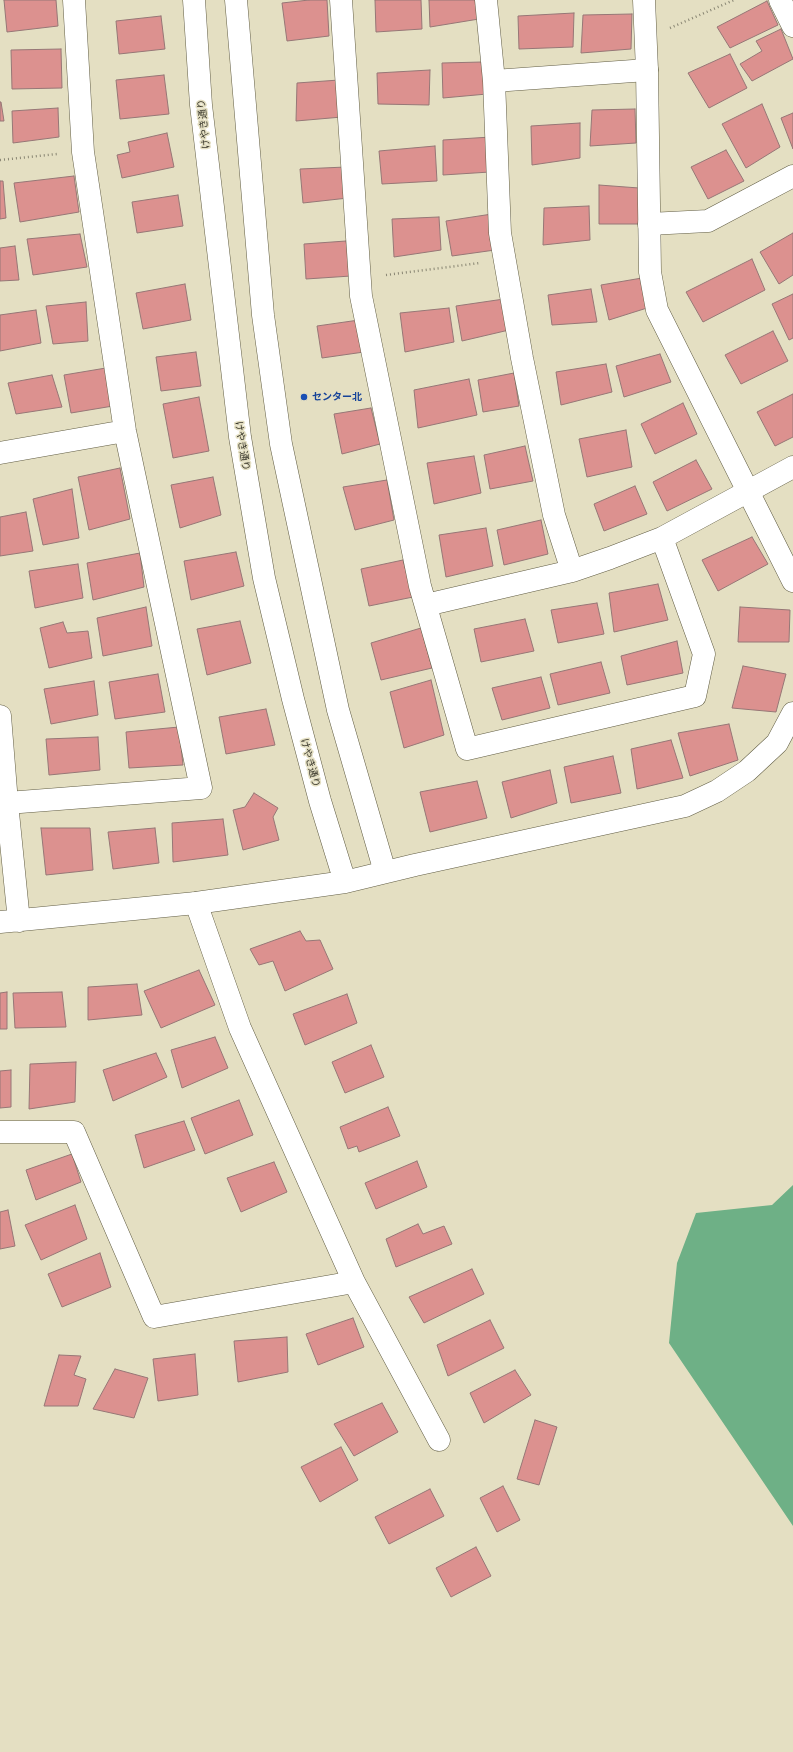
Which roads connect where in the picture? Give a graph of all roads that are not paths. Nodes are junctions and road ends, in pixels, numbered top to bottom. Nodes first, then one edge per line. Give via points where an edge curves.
1 (74, 0) edge
2 (194, 0) edge
3 (236, 0) edge
4 (341, 0) edge
5 (486, 0) edge
6 (644, 0) edge
7 (780, 0) edge
8 (793, 26) edge
9 (647, 70) junction
10 (494, 81) junction
11 (793, 176) edge
12 (649, 224) junction
13 (125, 431) junction
14 (2, 448) edge
15 (793, 467) edge
16 (747, 492) junction
17 (662, 538) junction
18 (572, 571) junction
19 (793, 581) edge
20 (426, 605) junction
21 (793, 713) edge
22 (0, 716) edge
23 (6, 803) junction
24 (385, 872) junction
25 (345, 882) junction
26 (196, 903) junction
27 (9, 922) edge
28 (0, 1132) edge
29 (354, 1282) junction
30 (439, 1440) dead end

1 - 13 street via 83,152
2 - 25 street, けやき通り via 201,105 240,437 264,578 292,699
3 - 24 street via 263,315 281,444 338,710
4 - 20 street via 361,296
5 - 10 street
6 - 9 street
7 - 8 street
9 - 10 street
9 - 12 street
10 - 18 street via 500,233 554,515
11 - 12 street via 708,221
12 - 16 street via 650,272 657,310
13 - 14 street
13 - 23 street via 201,788
15 - 16 street
16 - 17 street
16 - 19 street
17 - 18 street
17 - 20 street via 704,654 695,696 467,749
18 - 20 street
21 - 24 street via 777,742 747,770 717,791 685,806
22 - 23 street
23 - 27 street
24 - 25 street
25 - 26 street
26 - 27 street
26 - 29 street via 240,1028
28 - 29 street via 74,1132 154,1316
29 - 30 street

